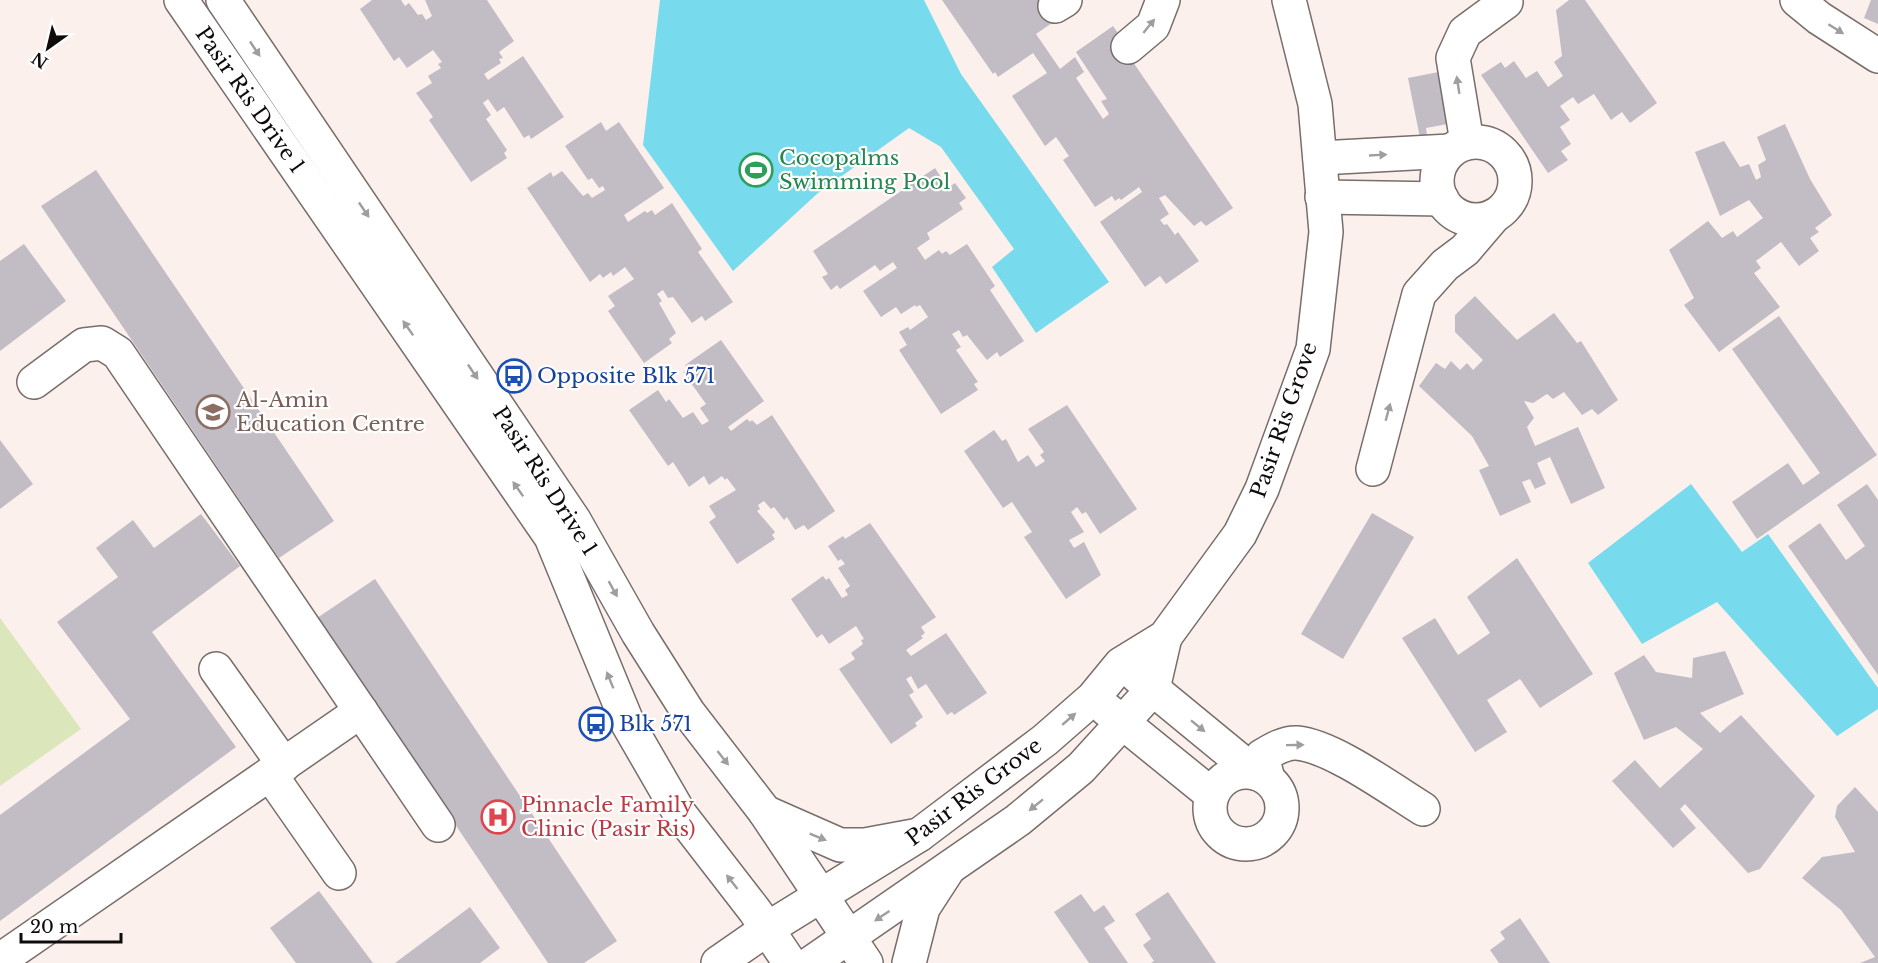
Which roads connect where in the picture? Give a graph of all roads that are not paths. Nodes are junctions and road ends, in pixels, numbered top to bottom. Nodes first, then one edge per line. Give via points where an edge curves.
1 (181, 0) edge
2 (223, 0) edge
3 (1163, 0) edge
4 (1290, 0) edge
5 (1797, 0) edge
6 (1506, 2) dead end
7 (1128, 47) dead end
8 (1878, 56) edge
9 (1459, 147) junction
10 (1320, 158) junction
11 (1322, 197) junction
12 (1442, 199) junction
13 (1494, 216) junction
14 (34, 381) dead end
15 (1372, 469) dead end
16 (1165, 638) junction
17 (1121, 664) junction
18 (216, 669) dead end
19 (1153, 688) junction
20 (1093, 698) junction
21 (361, 711) junction
22 (1123, 724) junction
23 (277, 769) junction
24 (1261, 776) junction
25 (1212, 795) junction
26 (1423, 809) dead end
27 (765, 812) junction
28 (438, 825) dead end
29 (919, 835) junction
30 (947, 871) junction
31 (339, 873) dead end
32 (820, 896) junction
33 (767, 929) junction
34 (857, 950) edge
35 (0, 960) edge
36 (718, 963) edge
37 (790, 963) edge
38 (811, 963) edge
39 (909, 963) edge

33 -> 1 main road, Pasir Ris Drive 1 via 680,814 628,724 552,537
2 -> 27 main road, Pasir Ris Drive 1 via 574,520 688,712
7 -> 3 main road via 1153,26
4 - 10 main road, Pasir Ris Grove via 1315,104
5 -> 8 main road
9 -> 6 main road via 1454,58 1457,44 1465,32
10 -> 9 main road
9 - 12 main road via 1439,166 1437,185
9 - 13 main road via 1486,143 1502,152 1513,168 1512,195
10 - 11 main road, Pasir Ris Grove
11 - 12 main road
11 - 16 main road, Pasir Ris Grove via 1326,232 1313,349 1262,489 1240,534
12 - 13 main road via 1457,215 1476,220
15 -> 13 main road via 1419,294
14 - 21 main road via 84,345 102,343 118,353
16 - 17 main road, Pasir Ris Grove
16 - 19 main road, Pasir Ris Grove
17 - 19 main road
17 - 20 main road, Pasir Ris Grove
18 - 23 main road
19 - 22 main road, Pasir Ris Grove
19 -> 24 main road
20 - 22 main road
29 -> 20 main road, Pasir Ris Grove via 1045,740
21 - 23 main road
21 - 28 main road
22 - 25 main road
22 -> 30 main road, Pasir Ris Grove via 1082,768
23 - 31 main road
23 - 35 main road
24 - 25 main road via 1237,773 1222,780
24 - 25 main road via 1278,790 1283,806 1281,822 1271,836 1257,844 1226,839 1214,827
24 -> 26 main road via 1262,756 1295,743 1322,749
27 -> 29 main road via 840,845 865,845
27 - 32 main road, Pasir Ris Drive 1
29 - 32 main road, Pasir Ris Grove
30 -> 34 main road, Pasir Ris Grove
30 - 39 main road via 923,908
32 - 33 main road, Pasir Ris Grove
32 - 34 main road, Pasir Ris Drive 1
33 - 36 main road, Pasir Ris Grove
33 - 37 main road, Pasir Ris Drive 1
34 - 38 main road, Pasir Ris Grove

